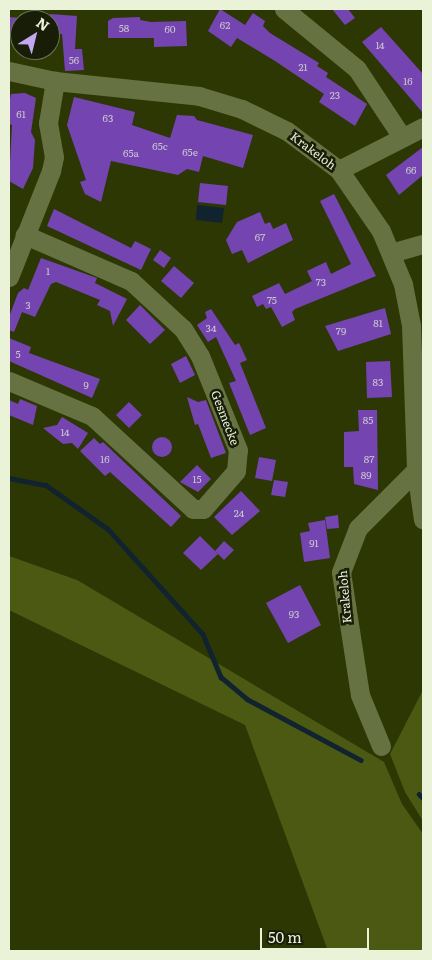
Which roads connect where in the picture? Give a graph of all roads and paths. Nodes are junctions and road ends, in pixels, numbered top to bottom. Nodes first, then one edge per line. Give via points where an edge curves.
1 (284, 9) edge
2 (9, 71) edge
3 (55, 81) junction
4 (423, 127) edge
5 (402, 137) junction
6 (339, 170) junction
7 (26, 235) junction
8 (423, 244) edge
9 (391, 253) junction
10 (9, 277) edge
11 (9, 382) edge
12 (416, 470) junction
13 (423, 519) edge
14 (381, 746) dead end

1 - 5 street via 357,69
2 - 3 street, Krakeloh
3 - 6 street, Krakeloh via 199,96 242,109 287,132
3 - 7 street via 48,124 52,164
4 - 5 street
5 - 6 street
6 - 9 street, Krakeloh via 364,202
7 - 10 street
7 - 11 street, Gesmecke via 132,281 183,329 200,356 238,450 236,471 203,508 193,509 92,416
8 - 9 street
9 - 12 street, Krakeloh via 403,284 411,325
12 - 13 street, Krakeloh
12 - 14 street, Krakeloh via 358,528 341,572 360,695

